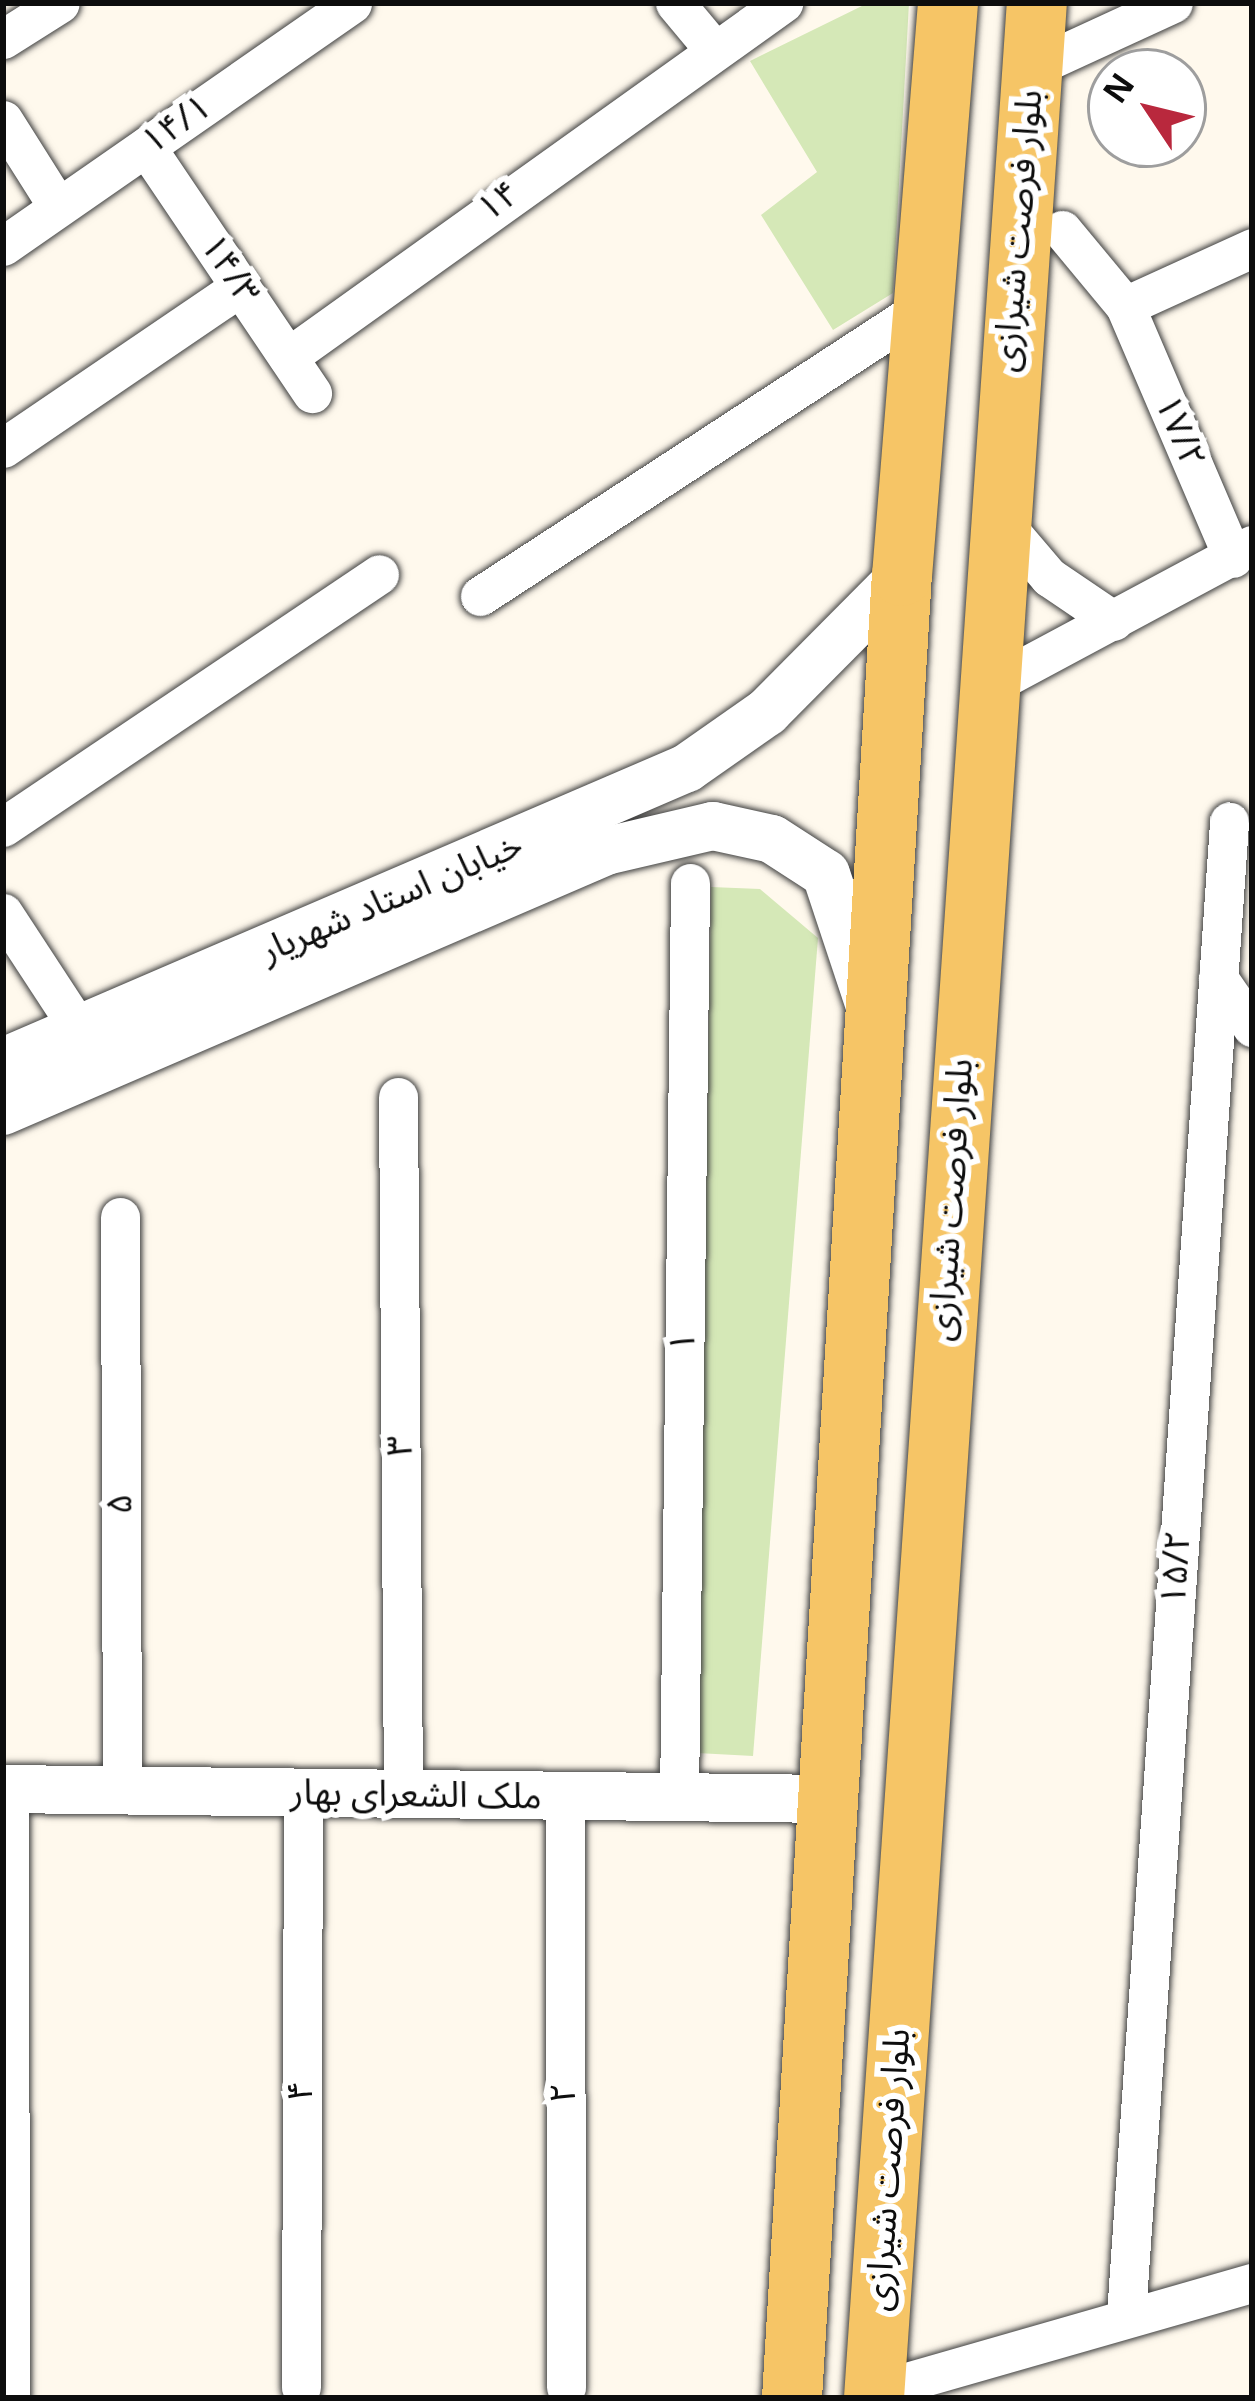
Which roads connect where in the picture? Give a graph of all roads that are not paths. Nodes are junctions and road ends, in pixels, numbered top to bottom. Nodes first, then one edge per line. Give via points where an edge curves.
1 (59, 3) edge
2 (352, 3) edge
3 (675, 3) edge
4 (783, 3) edge
5 (948, 3) edge
6 (1037, 3) edge
7 (1173, 3) edge
8 (3, 38) edge
9 (711, 46) junction
10 (1032, 68) junction
11 (3, 120) edge
12 (146, 147) junction
13 (58, 207) junction
14 (1062, 230) dead end
15 (3, 246) edge
16 (1252, 248) edge
17 (241, 287) junction
18 (926, 304) junction
19 (1124, 306) junction
20 (288, 357) junction
21 (312, 393) dead end
22 (3, 448) edge
23 (996, 515) junction
24 (1242, 551) edge
25 (379, 574) dead end
26 (902, 575) junction
27 (480, 596) dead end
28 (1114, 621) junction
29 (985, 688) junction
30 (1229, 822) dead end
31 (3, 827) edge
32 (690, 883) dead end
33 (3, 913) edge
34 (1218, 978) junction
35 (875, 1020) junction
36 (1252, 1027) edge
37 (79, 1029) junction
38 (3, 1062) edge
39 (398, 1097) dead end
40 (3, 1112) edge
41 (120, 1217) dead end
42 (6, 1790) edge
43 (122, 1791) junction
44 (303, 1794) junction
45 (403, 1796) junction
46 (565, 1798) junction
47 (829, 1799) junction
48 (679, 1800) junction
49 (1252, 2283) edge
50 (1126, 2315) junction
51 (8, 2381) edge
52 (301, 2387) dead end
53 (566, 2387) dead end
54 (875, 2394) edge
55 (792, 2398) edge

1 - 8 street
2 - 12 street, ۱۴/۱
3 - 9 street
4 - 9 street, ۱۴
5 - 18 main road
6 - 10 main road, بلوار فرصت شیرازی
7 - 10 street
9 - 20 street, ۱۴
10 - 23 main road, بلوار فرصت شیرازی
11 - 13 street
12 - 13 street, ۱۴/۱
12 - 17 street, ۱۴/۳
13 - 15 street, ۱۴/۱
14 - 19 street, ۱۷/۲
16 - 19 street
17 - 20 street, ۱۴/۳
17 - 22 street
18 - 26 main road
18 - 27 street
19 - 24 street, ۱۷/۲
20 - 21 street, ۱۴/۳
23 - 28 street via 1048,577
23 - 29 main road, بلوار فرصت شیرازی
24 - 28 street
25 - 31 street
26 - 35 main road
26 - 37 street, خیابان استاد شهریار via 767,712 687,768 509,852
28 - 29 street
29 - 54 main road, بلوار فرصت شیرازی
30 - 34 street, ۱۵/۲
32 - 48 street, ۱
33 - 37 street
34 - 36 street
34 - 50 street, ۱۵/۲
35 - 40 street, خیابان استاد شهریار via 826,874 772,839 713,826 606,851
35 - 47 main road
37 - 38 street, خیابان استاد شهریار
39 - 45 street, ۳
41 - 43 street, ۵
42 - 43 street, ملک الشعرای بهار
42 - 51 street
43 - 44 street, ملک الشعرای بهار
44 - 45 street, ملک الشعرای بهار
44 - 52 street, ۴
45 - 46 street, ملک الشعرای بهار
46 - 48 street, ملک الشعرای بهار
46 - 53 street, ۲
47 - 48 street, ملک الشعرای بهار
47 - 55 main road
49 - 50 street
50 - 54 street

